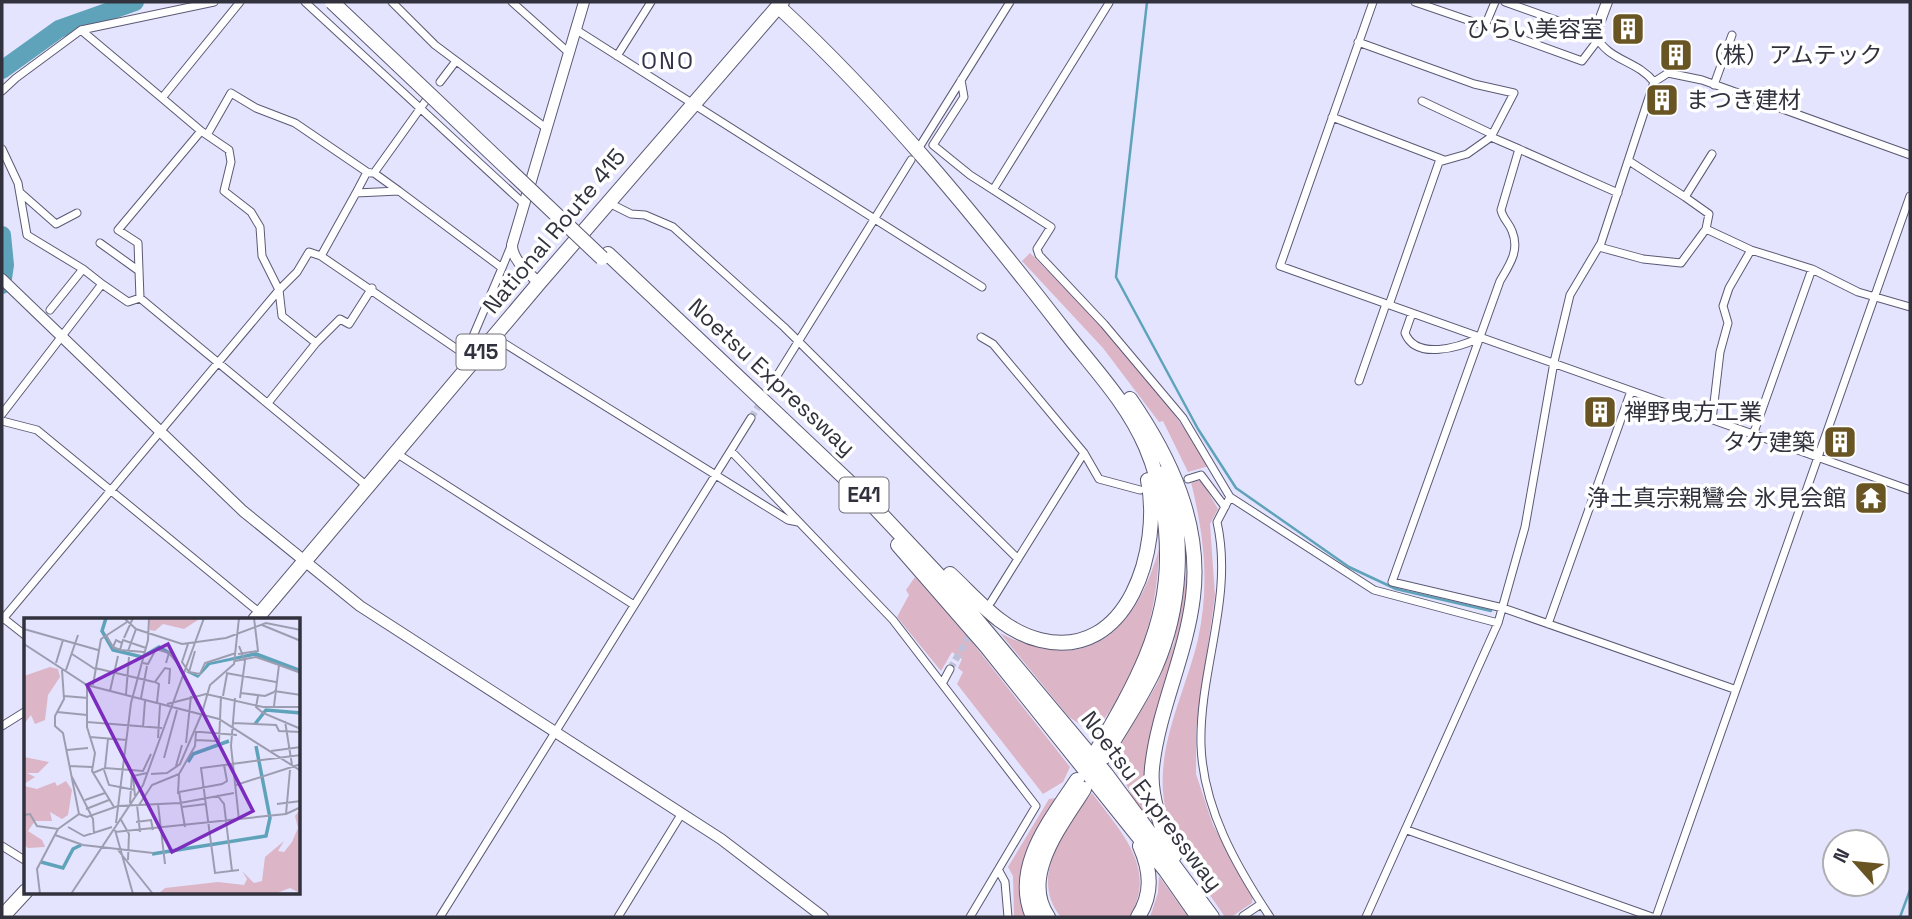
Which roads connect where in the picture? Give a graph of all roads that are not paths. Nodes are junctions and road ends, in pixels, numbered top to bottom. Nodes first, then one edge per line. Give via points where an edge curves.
1 (214, 2) edge
2 (240, 2) edge
3 (305, 2) edge
4 (332, 2) edge
5 (343, 2) edge
6 (392, 2) edge
7 (512, 2) edge
8 (584, 2) edge
9 (651, 2) edge
10 (1010, 2) edge
11 (1109, 2) edge
12 (1373, 2) edge
13 (1415, 2) edge
14 (1494, 2) edge
15 (1505, 2) edge
16 (1607, 2) edge
17 (778, 3) edge
18 (1485, 26) junction
19 (575, 29) junction
20 (81, 30) junction
21 (1732, 35) dead end
22 (1597, 37) junction
23 (1358, 42) junction
24 (568, 52) junction
25 (617, 56) junction
26 (456, 61) junction
27 (961, 80) junction
28 (440, 82) dead end
29 (1654, 82) junction
30 (1714, 85) junction
31 (2, 92) edge
32 (162, 99) junction
33 (427, 99) dead end
34 (1422, 101) dead end
35 (692, 104) junction
36 (420, 108) junction
37 (1332, 117) junction
38 (546, 128) junction
39 (204, 133) junction
40 (1492, 135) junction
41 (920, 146) dead end
42 (2, 149) edge
43 (1519, 149) junction
44 (1712, 154) dead end
45 (1910, 155) edge
46 (911, 160) dead end
47 (1444, 161) junction
48 (1629, 161) junction
49 (371, 173) junction
50 (993, 190) junction
51 (399, 191) junction
52 (356, 193) junction
53 (1618, 193) junction
54 (21, 194) junction
55 (1910, 196) edge
56 (1685, 197) junction
57 (609, 202) junction
58 (523, 203) junction
59 (76, 214) dead end
60 (876, 218) junction
61 (1706, 229) junction
62 (100, 243) dead end
63 (512, 245) junction
64 (1599, 247) junction
65 (1751, 250) junction
66 (321, 256) junction
67 (605, 256) junction
68 (83, 268) junction
69 (502, 268) junction
70 (1812, 269) junction
71 (139, 271) junction
72 (2, 279) edge
73 (539, 283) junction
74 (102, 284) junction
75 (982, 287) dead end
76 (372, 288) junction
77 (279, 290) junction
78 (1875, 295) junction
79 (140, 298) junction
80 (1387, 304) junction
81 (1910, 307) edge
82 (50, 310) dead end
83 (1412, 313) junction
84 (60, 337) junction
85 (494, 337) junction
86 (981, 337) dead end
87 (1480, 337) junction
88 (797, 342) junction
89 (316, 343) junction
90 (470, 358) junction
91 (216, 362) junction
92 (1554, 362) junction
93 (1359, 381) dead end
94 (770, 387) tunnel mouth
95 (1632, 391) junction
96 (268, 403) junction
97 (1133, 411) junction
98 (2, 414) edge
99 (751, 418) tunnel mouth
100 (1713, 420) junction
101 (2, 421) edge
102 (161, 430) junction
103 (1753, 435) junction
104 (731, 451) junction
105 (396, 453) junction
106 (1084, 453) junction
107 (1817, 457) junction
108 (715, 476) junction
109 (1188, 479) dead end
110 (367, 486) junction
111 (111, 489) junction
112 (1140, 490) dead end
113 (1910, 490) edge
114 (1230, 497) junction
115 (866, 498) junction
116 (1225, 507) junction
117 (800, 523) junction
118 (1018, 559) junction
119 (304, 560) junction
120 (990, 602) dead end
121 (634, 605) junction
122 (1503, 608) junction
123 (258, 617) edge
124 (2, 618) edge
125 (1498, 623) junction
126 (1548, 625) junction
127 (24, 634) edge
128 (950, 668) tunnel mouth
129 (943, 682) junction
130 (1734, 690) junction
131 (24, 712) edge
132 (2, 726) edge
133 (554, 733) junction
134 (1090, 768) junction
135 (682, 813) junction
136 (1130, 826) junction
137 (1407, 830) junction
138 (2, 846) edge
139 (24, 860) edge
140 (999, 871) junction
141 (24, 893) edge
142 (1261, 904) junction
143 (1201, 911) edge
144 (1243, 916) edge
145 (2, 917) edge
146 (440, 917) edge
147 (618, 917) edge
148 (823, 917) edge
149 (970, 917) edge
150 (1008, 917) edge
151 (1033, 917) edge
152 (1048, 917) edge
153 (1138, 917) edge
154 (1212, 917) edge
155 (1270, 917) edge
156 (1366, 917) edge
157 (1654, 917) edge

1 - 20 street
2 - 32 street
3 - 36 street
4 - 67 highway, Noetsu Expressway / E41, bridge
5 - 67 highway, Noetsu Expressway / E41
6 - 26 street
7 - 24 street
8 - 19 street
9 - 25 street
10 - 27 street
11 - 50 street
12 - 23 street
13 - 18 street
14 - 18 street
15 - 22 street
16 - 22 street
17 - 35 highway, National Route 415 / 415
17 - 97 highway via 907,138
18 - 22 street via 1582,61
19 - 24 street
19 - 25 street
20 - 31 street
20 - 32 street
21 - 30 street
22 - 29 street via 1602,48
23 - 37 street
23 - 40 street via 1474,84 1514,93
24 - 38 street
25 - 35 street
26 - 28 street
26 - 38 street
27 - 41 street
27 - 50 street via 964,97 933,145
29 - 30 street via 1668,73
29 - 48 street
30 - 45 street
32 - 39 street
33 - 36 street
34 - 40 street
35 - 57 highway, National Route 415 / 415
35 - 60 street
36 - 49 street
36 - 58 street
37 - 47 street
37 - 80 street via 1280,266
38 - 58 street
39 - 49 street via 230,93 295,123
39 - 71 street via 118,230 138,243
39 - 77 street via 229,150 224,191 251,212 260,227 262,256
40 - 43 street
40 - 47 street via 1467,154
42 - 54 street
43 - 53 street
43 - 87 street via 1501,210 1516,248
44 - 56 street
46 - 60 street
47 - 80 street via 1439,162
48 - 53 street
48 - 56 street
49 - 51 street
49 - 52 street
50 - 114 street via 1051,227 1037,249 1039,255 1097,315 1183,418
51 - 52 street
51 - 69 street
52 - 66 street
53 - 64 street
54 - 59 street via 56,224
54 - 68 street via 27,235
55 - 78 street
56 - 61 street via 1709,214
57 - 73 highway, National Route 415 / 415
57 - 88 street via 673,227
58 - 63 street
60 - 75 street
60 - 88 street
61 - 64 street via 1681,263 1643,260
61 - 65 street
62 - 71 street
63 - 69 street
63 - 73 street via 512,252
64 - 92 street via 1570,295
65 - 70 street
65 - 100 street via 1723,306 1728,323
66 - 76 street
66 - 77 street via 309,252
67 - 115 highway, Noetsu Expressway / E41
67 - 134 highway, Noetsu Expressway / E41 via 891,537
68 - 74 street
68 - 82 street
69 - 90 street
70 - 78 street via 1858,292
70 - 103 street
71 - 79 street
72 - 84 street
73 - 85 highway, National Route 415 / 415
74 - 79 street via 128,302
74 - 84 street
76 - 89 street via 349,324 340,319
76 - 90 street
77 - 89 street via 282,316
77 - 91 street
78 - 81 street
78 - 107 street
79 - 91 street
80 - 83 street
80 - 93 street
83 - 87 street
83 - 87 street via 1405,333 1415,343 1448,350
84 - 98 street
84 - 102 street
85 - 90 highway, National Route 415 / 415
85 - 108 street
86 - 106 street via 993,345
87 - 92 street
87 - 122 street via 1392,582
88 - 94 street
88 - 118 street
89 - 96 street
90 - 105 highway, National Route 415 / 415
91 - 96 street
91 - 102 street
92 - 95 street
92 - 122 street via 1525,527
95 - 100 street
95 - 126 street
96 - 110 street
97 - 115 highway via 1151,491 1153,526 1132,596 1119,615 1091,637 1039,640 1005,624
97 - 134 highway via 1157,477 1167,580 1154,641
97 - 143 highway via 1163,448 1179,485 1191,536 1194,594 1189,628 1152,770 1161,827
99 - 104 street
100 - 103 street
101 - 111 street via 37,430
102 - 111 street
102 - 119 street via 243,511
103 - 107 street
104 - 108 street
104 - 117 street
105 - 110 highway, National Route 415 / 415
105 - 121 street
106 - 112 street via 1099,479
106 - 118 street
107 - 113 street
107 - 130 street
108 - 117 street
108 - 121 street
109 - 116 street via 1201,475
110 - 119 highway, National Route 415 / 415
111 - 123 street
111 - 124 street
114 - 116 street
114 - 125 street via 1374,590
115 - 134 highway, Noetsu Expressway / E41 via 983,624
116 - 142 street via 1217,522 1221,591 1201,744 1207,793 1222,833
117 - 129 street via 893,620
118 - 120 street
119 - 123 highway, National Route 415 / 415
119 - 133 street via 360,606
121 - 133 street
122 - 125 street
122 - 126 street
124 - 127 street
125 - 137 street
126 - 130 street
128 - 129 street
129 - 140 street via 1036,806
130 - 157 street
131 - 132 street
133 - 135 street
133 - 146 street
134 - 136 highway, Noetsu Expressway / E41
134 - 143 highway, Noetsu Expressway / E41
134 - 151 highway via 1044,831 1028,868 1026,888
134 - 152 highway via 1042,863 1040,899
135 - 147 street
135 - 148 street
136 - 143 highway, Noetsu Expressway / E41
136 - 153 highway via 1150,880 1146,904
137 - 156 street
137 - 157 street
138 - 139 street
140 - 149 street
140 - 150 street via 1005,882
141 - 145 highway
142 - 144 street
142 - 155 street
143 - 154 highway, Noetsu Expressway / E41

